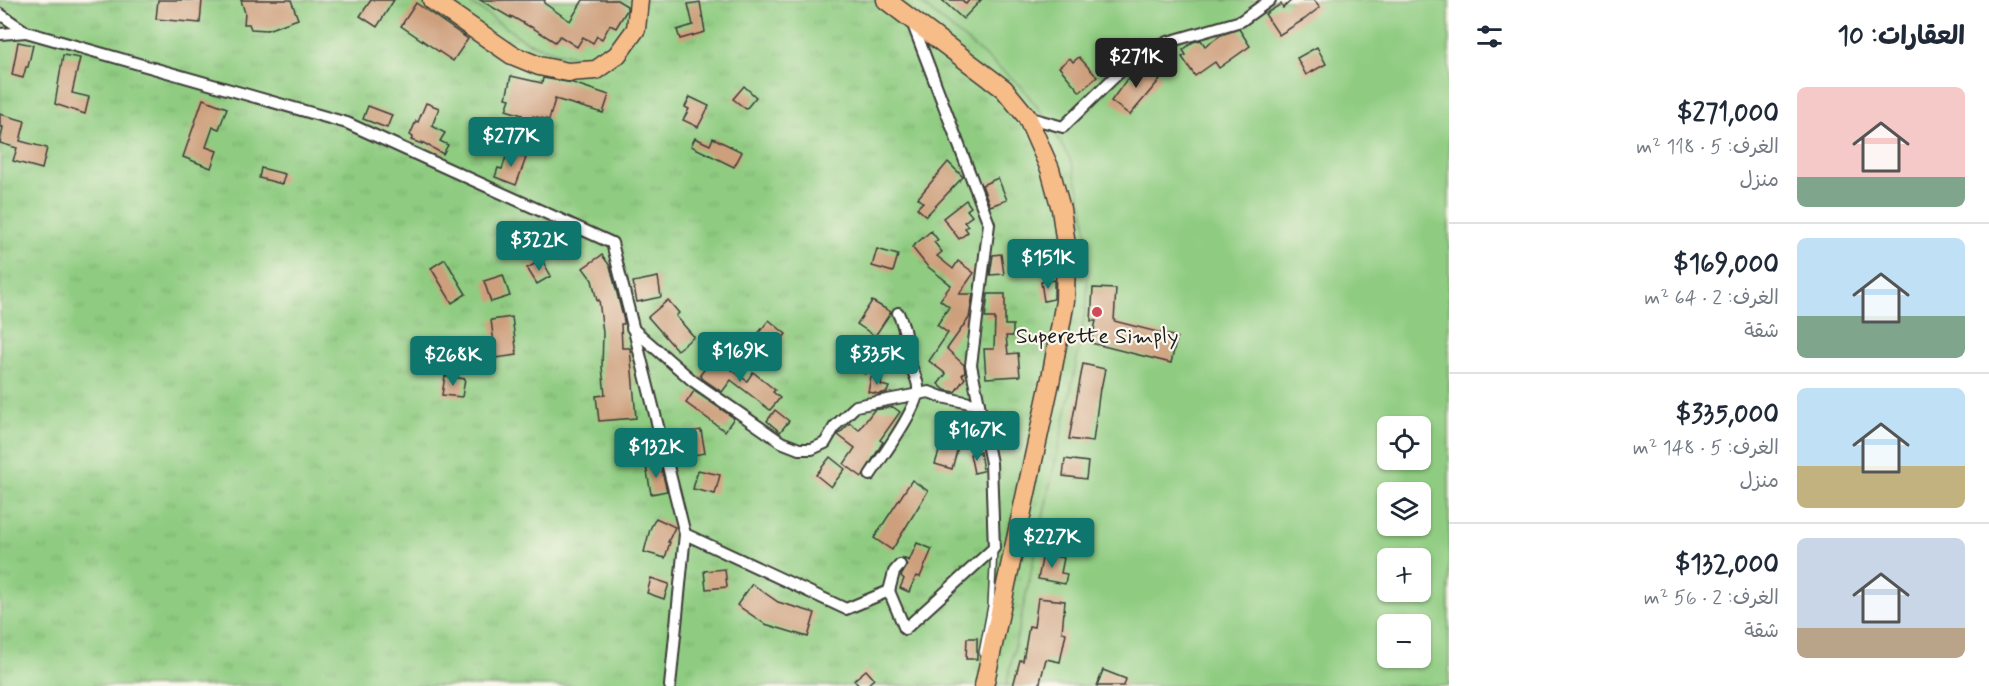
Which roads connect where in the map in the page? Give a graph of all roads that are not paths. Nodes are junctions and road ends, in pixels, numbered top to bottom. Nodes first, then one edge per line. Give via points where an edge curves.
1 (432, 0) edge
2 (639, 0) edge
3 (886, 0) edge
4 (1270, 0) edge
5 (0, 14) edge
6 (912, 21) junction
7 (26, 32) junction
8 (0, 34) edge
9 (1027, 117) junction
10 (898, 312) dead end
11 (632, 328) junction
12 (918, 393) junction
13 (979, 405) junction
14 (870, 475) dead end
15 (685, 534) junction
16 (994, 548) junction
17 (900, 565) dead end
18 (889, 591) junction
19 (981, 661) dead end
20 (979, 685) edge
21 (670, 686) edge

1 - 2 main road via 512,55 568,72 596,70 617,55 636,29
3 - 6 main road
4 - 9 street via 1241,21 1147,48 1063,127
5 - 7 street
6 - 9 main road via 1004,89
6 - 13 street via 988,224 971,365
7 - 8 street
7 - 11 street via 347,123 612,243
9 - 20 main road via 1050,169 1061,209 1066,245 1065,301 1051,378
10 - 12 street via 905,326
11 - 12 street via 693,381 782,442 800,449 825,443 835,426 856,406
11 - 15 street
12 - 13 street via 929,392
12 - 14 street via 904,423
13 - 16 street via 991,463
15 - 18 street via 846,609
15 - 21 street
16 - 18 street via 905,629
16 - 19 lane via 991,606
17 - 18 street

